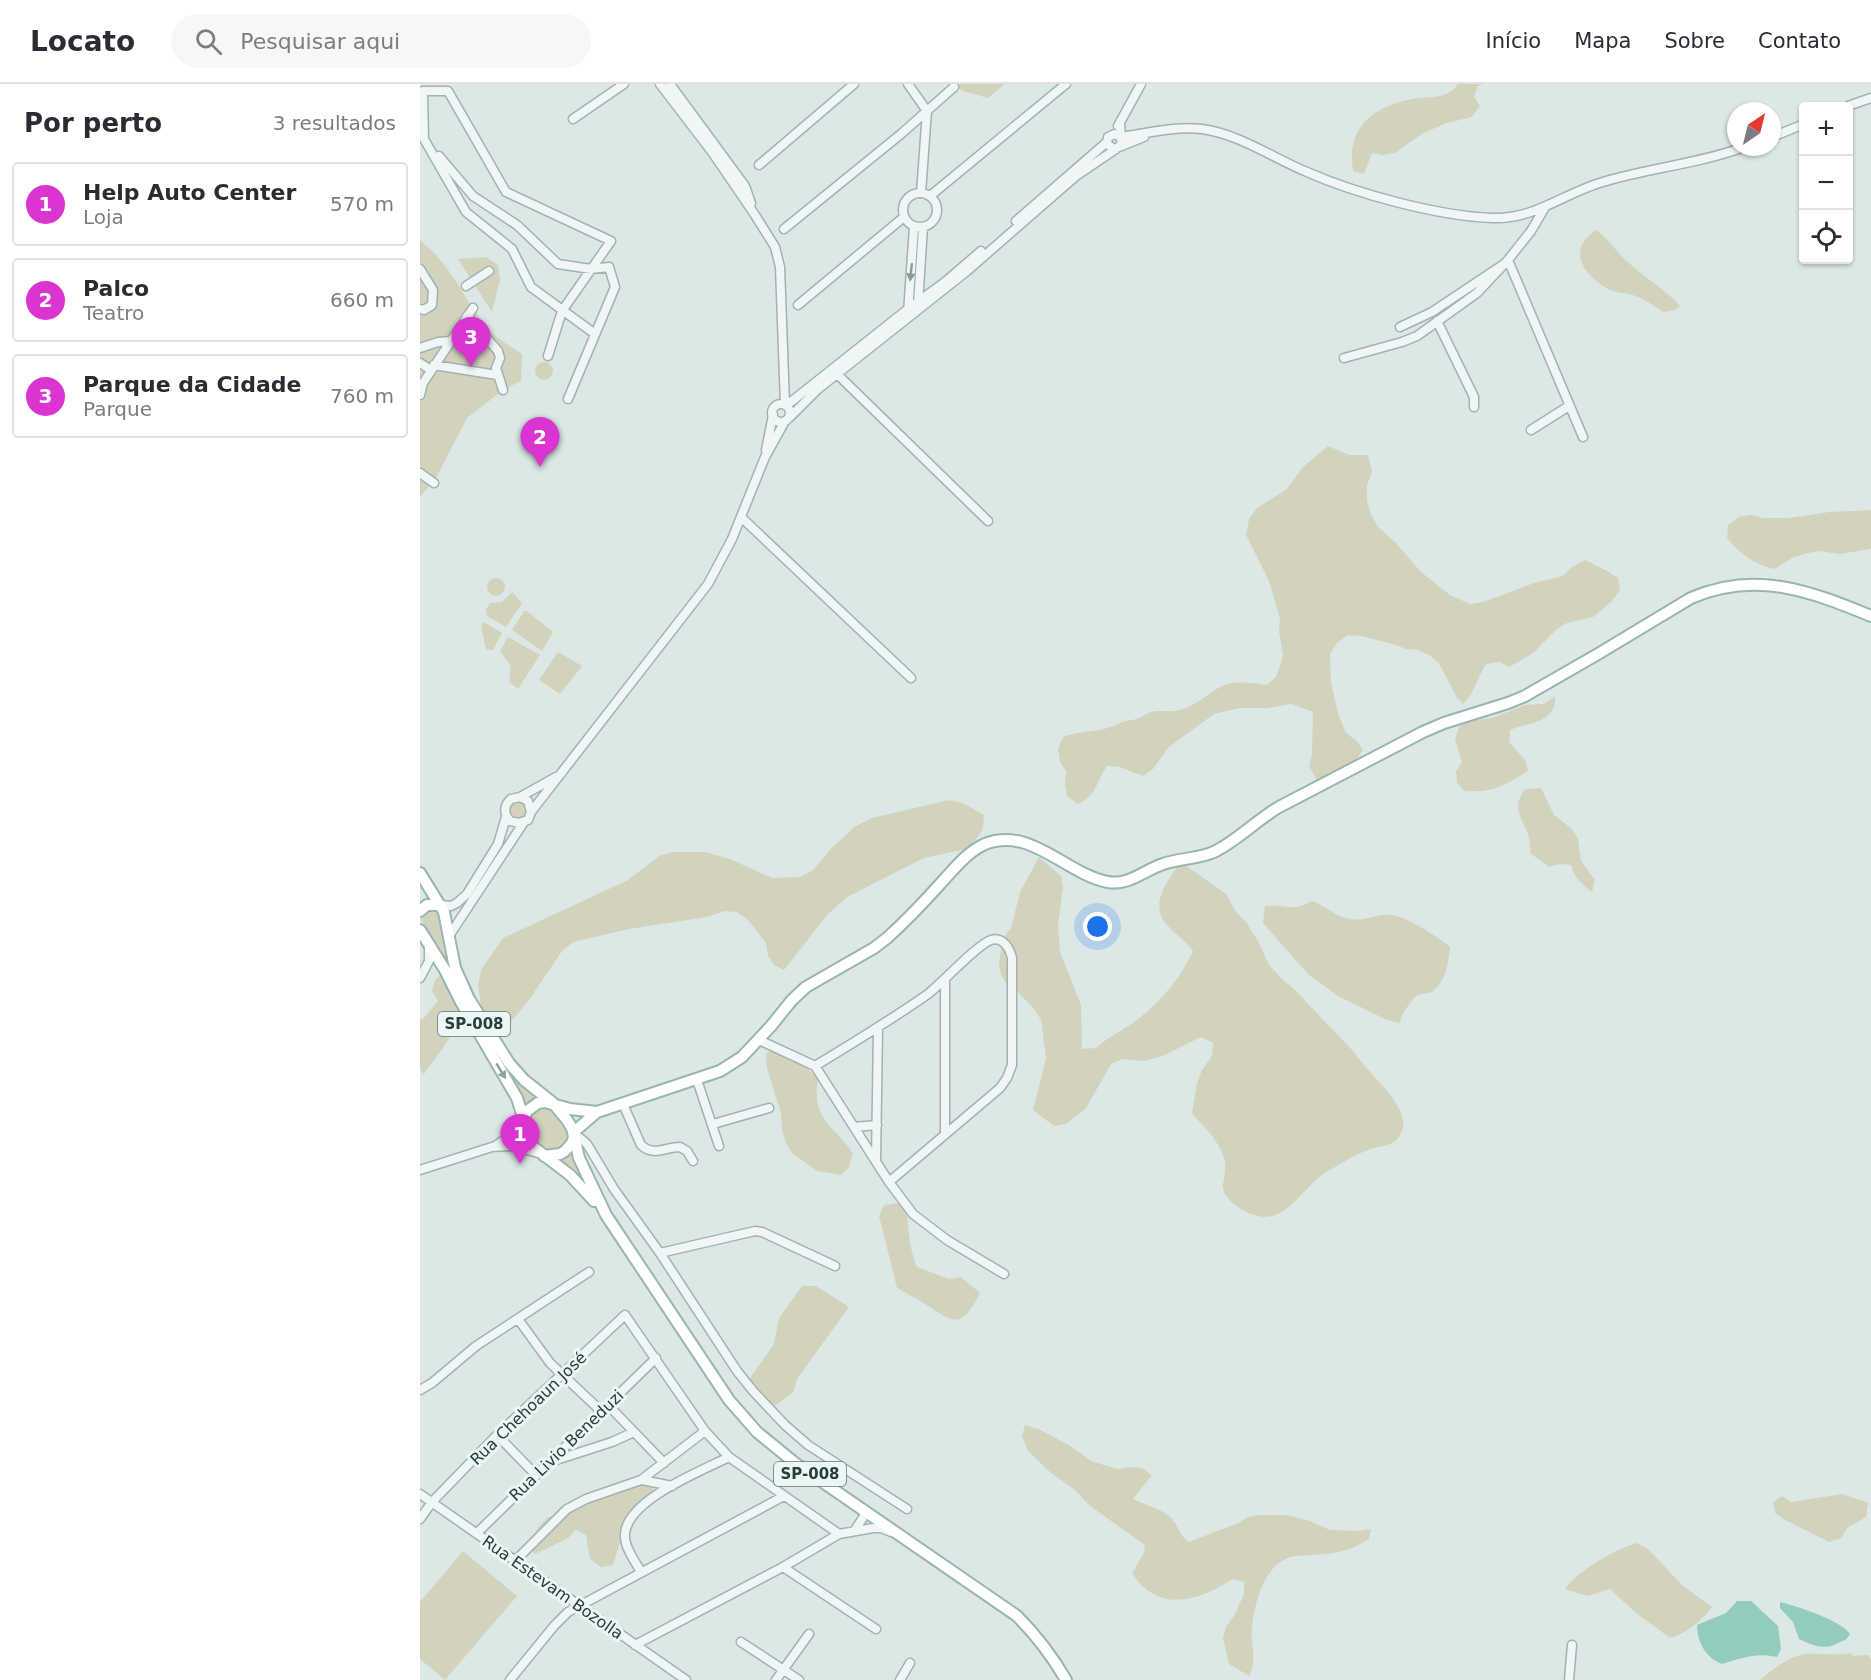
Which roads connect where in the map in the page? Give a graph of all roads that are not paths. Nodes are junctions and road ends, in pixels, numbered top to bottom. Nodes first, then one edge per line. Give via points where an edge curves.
1 (624, 84) edge
2 (660, 84) edge
3 (670, 84) edge
4 (854, 84) edge
5 (908, 84) edge
6 (1066, 84) edge
7 (1141, 84) edge
8 (954, 87) dead end
9 (674, 96) junction
10 (1871, 98) edge
11 (1853, 104) edge
12 (927, 111) junction
13 (573, 119) dead end
14 (1799, 126) edge
15 (1781, 133) edge
16 (422, 137) edge
17 (1118, 142) junction
18 (1727, 153) edge
19 (759, 165) dead end
20 (926, 194) junction
21 (1545, 208) junction
22 (904, 217) junction
23 (918, 227) junction
24 (784, 229) dead end
25 (917, 249) junction
26 (1506, 262) junction
27 (420, 269) edge
28 (591, 269) junction
29 (489, 271) dead end
30 (466, 286) dead end
31 (798, 305) dead end
32 (473, 308) dead end
33 (420, 309) edge
34 (913, 309) junction
35 (562, 311) junction
36 (467, 316) junction
37 (1437, 321) junction
38 (1400, 327) dead end
39 (595, 334) junction
40 (451, 341) junction
41 (420, 348) edge
42 (548, 356) dead end
43 (1344, 358) dead end
44 (420, 363) edge
45 (433, 368) junction
46 (837, 374) junction
47 (497, 375) junction
48 (783, 381) junction
49 (503, 390) dead end
50 (420, 395) edge
51 (568, 399) dead end
52 (786, 405) junction
53 (1569, 406) junction
54 (1474, 407) dead end
55 (774, 411) junction
56 (788, 419) junction
57 (1531, 430) dead end
58 (1583, 437) dead end
59 (765, 457) junction
60 (420, 473) edge
61 (434, 483) dead end
62 (741, 517) junction
63 (988, 521) dead end
64 (1871, 616) edge
65 (911, 678) dead end
66 (561, 774) junction
67 (520, 797) junction
68 (531, 812) junction
69 (507, 817) junction
70 (524, 822) junction
71 (420, 873) edge
72 (440, 905) junction
73 (420, 911) edge
74 (420, 930) edge
75 (448, 936) junction
76 (429, 944) junction
77 (445, 970) junction
78 (422, 973) edge
79 (945, 980) junction
80 (878, 1028) junction
81 (759, 1040) junction
82 (815, 1066) junction
83 (697, 1080) junction
84 (554, 1103) junction
85 (623, 1104) junction
86 (769, 1108) dead end
87 (597, 1112) junction
88 (523, 1120) junction
89 (713, 1124) junction
90 (877, 1125) junction
91 (854, 1127) junction
92 (945, 1134) junction
93 (574, 1136) junction
94 (720, 1146) dead end
95 (492, 1148) junction
96 (544, 1156) junction
97 (693, 1161) dead end
98 (876, 1161) junction
99 (420, 1170) edge
100 (889, 1182) junction
101 (606, 1215) junction
102 (660, 1253) junction
103 (835, 1266) dead end
104 (589, 1272) dead end
105 (1004, 1274) dead end
106 (518, 1318) junction
107 (656, 1358) junction
108 (560, 1374) junction
109 (420, 1390) edge
110 (604, 1408) junction
111 (705, 1431) junction
112 (634, 1432) junction
113 (497, 1436) junction
114 (729, 1457) junction
115 (550, 1462) junction
116 (664, 1463) junction
117 (535, 1474) junction
118 (641, 1480) junction
119 (672, 1486) junction
120 (420, 1494) edge
121 (784, 1496) junction
122 (432, 1502) junction
123 (907, 1509) dead end
124 (866, 1513) junction
125 (420, 1520) edge
126 (855, 1530) junction
127 (477, 1533) junction
128 (839, 1534) junction
129 (897, 1535) junction
130 (516, 1560) junction
131 (783, 1567) junction
132 (641, 1572) junction
133 (579, 1606) junction
134 (876, 1629) dead end
135 (809, 1634) dead end
136 (741, 1642) dead end
137 (1572, 1645) dead end
138 (635, 1646) junction
139 (910, 1663) dead end
140 (784, 1670) junction
141 (510, 1680) edge
142 (686, 1680) edge
143 (776, 1680) edge
144 (799, 1680) edge
145 (900, 1680) edge
146 (1066, 1680) edge
147 (1569, 1680) edge

1 - 13 street
2 - 9 street
3 - 9 street
4 - 19 street
5 - 12 street
6 - 20 street
7 - 17 street via 1120,123
8 - 12 street
9 - 48 street via 715,150 772,240 779,258
10 - 11 street
12 - 20 street
12 - 24 street
14 - 15 street
16 - 28 street via 473,196 517,225 558,264
16 - 28 street via 423,91 448,91 506,192 611,241
16 - 35 street via 466,212 512,249 531,287
17 - 21 street via 1177,128 1214,132 1306,172 1405,203 1461,215 1506,219
17 - 34 street via 967,271
17 - 34 street via 1108,137 1107,142
18 - 21 street via 1594,184
20 - 22 street via 912,194 906,200 902,208
20 - 23 street via 936,203 937,212 931,224
21 - 26 street
22 - 23 street
22 - 31 street
23 - 25 street
25 - 34 street
25 -> 34 street
26 - 37 street via 1477,293
26 - 38 street via 1432,312
26 - 53 street
27 - 33 street via 433,290 432,305
28 - 35 street
28 - 39 street via 609,267 615,287
29 - 30 street
32 - 36 street
34 - 46 street
34 - 52 street
35 - 39 street
35 - 42 street
36 - 40 street
36 - 47 street via 498,351
37 - 43 street via 1402,342
37 - 54 street via 1474,397
39 - 51 street
40 - 41 street
40 - 45 street
44 - 45 street
45 - 47 street
45 - 50 street
46 - 56 street
46 - 63 street
47 - 49 street
48 - 52 street
48 - 55 street
52 - 55 street via 780,404
52 - 56 street via 790,410
53 - 57 street
53 - 58 street
55 - 56 street via 776,420
55 - 59 street
56 - 59 street
59 - 62 street
60 - 61 street
62 - 65 street
62 - 66 street via 708,584
64 - 81 main road via 1797,590 1754,584 1706,591 1525,696 1443,723 1390,748 1260,818 1214,852 1161,864 1119,882 1093,877 1021,842 1001,840 984,845 965,857 887,938 798,994
66 - 67 street
66 - 68 street
67 - 68 street via 530,804
67 - 69 street via 508,801
68 - 70 street
69 - 70 street via 514,823
69 - 72 street via 495,850 467,894 451,906
70 - 75 street
71 - 72 main road, SP-008
72 - 73 main road via 427,905
72 - 75 main road, SP-008
74 - 76 main road, SP-008
75 - 84 main road, SP-008 via 460,980 492,1037 516,1072
76 - 77 main road, SP-008
76 - 78 street via 429,961
77 - 78 street
77 -> 88 main road, SP-008 via 517,1098
79 - 80 street
79 - 92 street
79 - 92 street via 983,944 1002,941 1009,948 1011,1071 1000,1088
80 - 82 street
80 - 90 street
81 - 82 street
81 - 83 main road via 730,1066
82 - 91 street
83 - 85 main road
83 - 89 street
84 - 87 main road
84 - 88 main road via 538,1103
84 - 93 main road, SP-008
85 - 87 main road
85 - 97 street via 645,1149 656,1152 680,1147
86 - 89 street
87 - 93 main road
88 - 95 street via 513,1134
88 - 96 main road, SP-008 via 532,1146
89 - 94 street
90 - 91 street
90 - 98 street
91 - 98 street
92 - 100 street
93 - 96 main road via 560,1154
93 - 101 main road, SP-008 via 579,1158
93 - 102 street via 587,1144
95 - 96 street via 512,1146
95 - 99 street
96 - 101 main road, SP-008 via 570,1175
98 - 100 street
100 - 105 street via 921,1222
101 - 124 main road, SP-008 via 744,1419 795,1463
102 - 103 street via 756,1231
102 - 123 street via 737,1371 768,1408 808,1445
104 - 106 street
106 - 108 street
106 - 109 street
107 - 108 street, Rua Chehoaun José via 625,1315
107 - 110 street, Rua Livio Beneduzi
107 - 111 street
108 - 110 street
108 - 113 street, Rua Chehoaun José
110 - 112 street
110 - 115 street, Rua Livio Beneduzi
111 - 114 street
111 - 116 street
112 - 115 street
112 - 116 street
113 - 117 street
113 - 122 street, Rua Chehoaun José
114 - 119 street
114 - 121 street
115 - 117 street, Rua Livio Beneduzi
116 - 118 street
117 - 127 street, Rua Livio Beneduzi
118 - 119 street
118 - 130 street via 567,1509
119 - 132 street via 642,1504 626,1529 626,1543
120 - 122 street, Rua Estevam Bozolla
121 - 128 street
121 - 132 street
122 - 125 street, Rua Chehoaun José
122 - 127 street, Rua Estevam Bozolla
124 - 126 street
124 - 129 main road, SP-008
126 - 128 street
126 - 129 street via 881,1528
127 - 130 street, Rua Estevam Bozolla
128 - 131 street
129 - 146 main road, SP-008 via 1017,1616 1053,1658
130 - 133 street, Rua Estevam Bozolla
131 - 134 street
131 - 138 street
132 - 133 street
133 - 138 street, Rua Estevam Bozolla
133 - 141 street via 562,1617
135 - 140 street
136 - 140 street
137 - 147 street
138 - 142 street, Rua Estevam Bozolla
139 - 145 street
140 - 143 street
140 - 144 street

